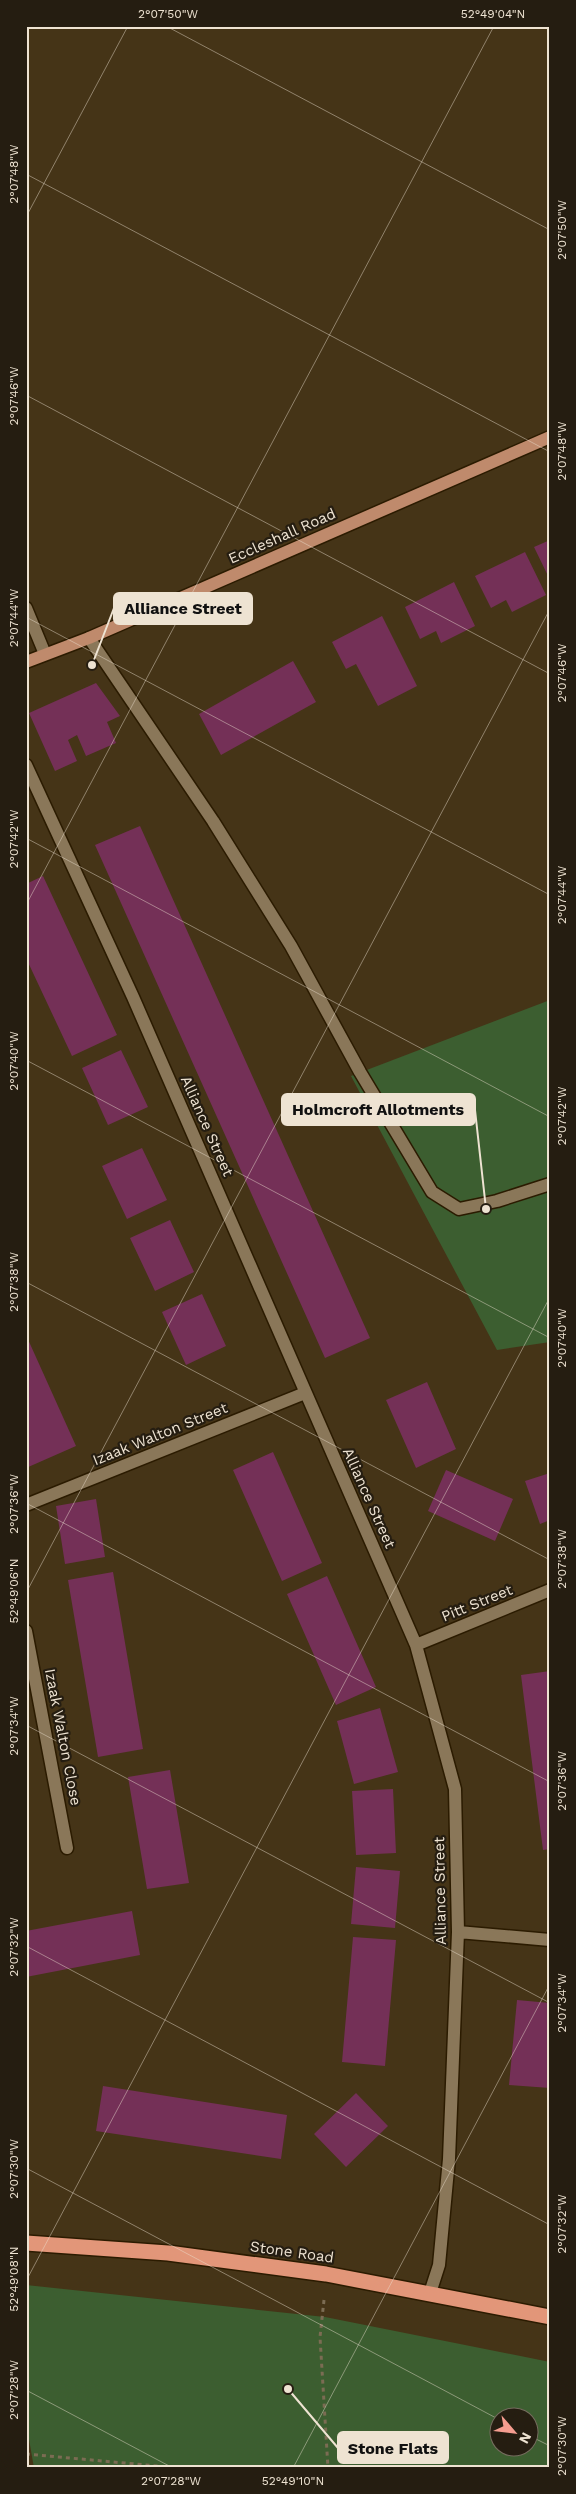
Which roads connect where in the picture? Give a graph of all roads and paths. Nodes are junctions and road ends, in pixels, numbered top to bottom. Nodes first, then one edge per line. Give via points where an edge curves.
1 (550, 437) edge
2 (26, 608) edge
3 (89, 638) junction
4 (45, 654) junction
5 (26, 662) edge
6 (26, 765) edge
7 (550, 1184) edge
8 (305, 1393) junction
9 (26, 1505) edge
10 (550, 1590) edge
11 (26, 1631) edge
12 (416, 1645) junction
13 (67, 1848) dead end
14 (458, 1932) junction
15 (550, 1940) edge
16 (26, 2243) edge
17 (326, 2274) junction
18 (430, 2293) junction
19 (550, 2317) edge
20 (26, 2454) edge
21 (179, 2468) edge
22 (328, 2468) edge

1 - 3 main road, Eccleshall Road
2 - 4 street
3 - 4 main road, Eccleshall Road
3 - 7 street via 214,821 286,938 360,1072 432,1192 459,1209
4 - 5 main road, Eccleshall Road
6 - 8 street, Alliance Street via 137,1006
8 - 9 street, Izaak Walton Street
8 - 12 street, Alliance Street
10 - 12 street, Pitt Street
11 - 13 street, Izaak Walton Close
12 - 14 street, Alliance Street via 455,1789
14 - 15 street
14 - 18 street, Alliance Street via 449,2159 439,2265
16 - 17 highway, Stone Road via 168,2253
17 - 18 highway, Stone Road
17 - 22 path via 320,2337
18 - 19 highway, Stone Road
20 - 21 path

